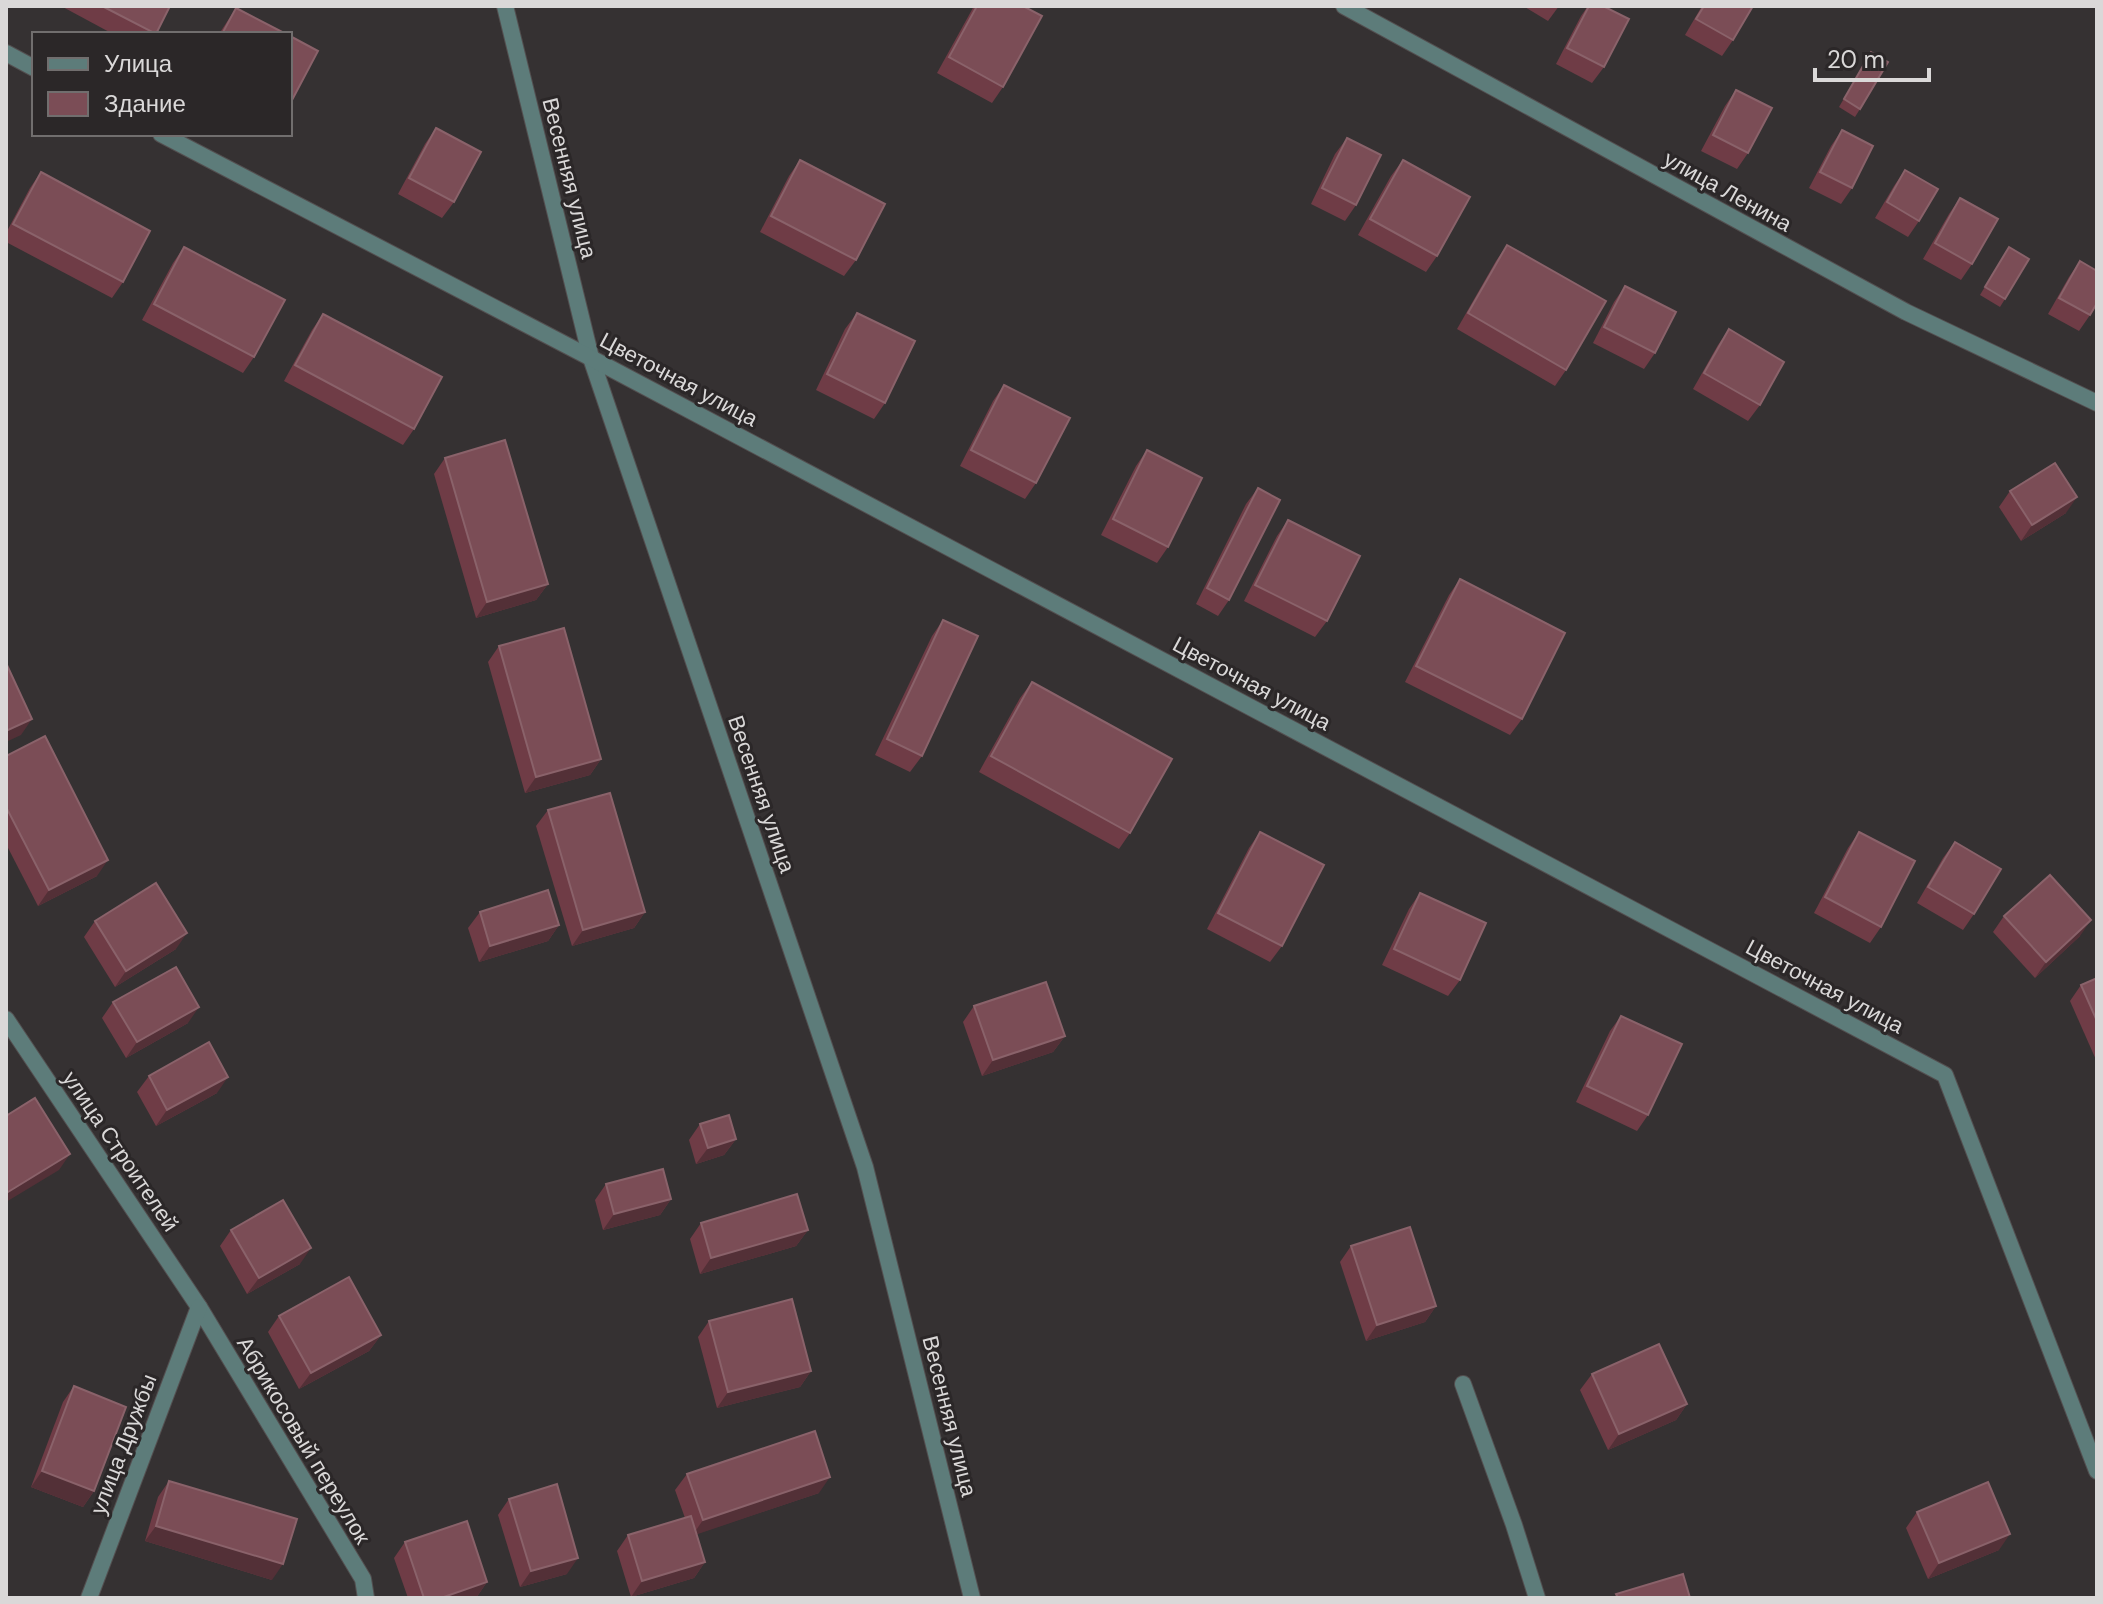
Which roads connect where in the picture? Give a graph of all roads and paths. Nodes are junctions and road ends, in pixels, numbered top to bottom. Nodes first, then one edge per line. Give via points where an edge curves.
1 (505, 6) edge
2 (1344, 6) edge
3 (6, 53) edge
4 (32, 67) edge
5 (165, 136) edge
6 (591, 358) junction
7 (2097, 403) edge
8 (6, 1019) edge
9 (199, 1307) junction
10 (1463, 1384) dead end
11 (2097, 1471) edge
12 (89, 1598) edge
13 (366, 1598) edge
14 (972, 1598) edge
15 (1537, 1598) edge

1 - 6 street, Весенняя улица
2 - 7 street, улица Ленина via 1906,312
3 - 4 street
5 - 6 street, Цветочная улица
6 - 11 street, Цветочная улица via 1945,1075
6 - 14 street, Весенняя улица via 865,1167
8 - 9 street, улица Строителей
9 - 12 street, улица Дружбы
9 - 13 street, Абрикосовый переулок via 363,1579
10 - 15 street

